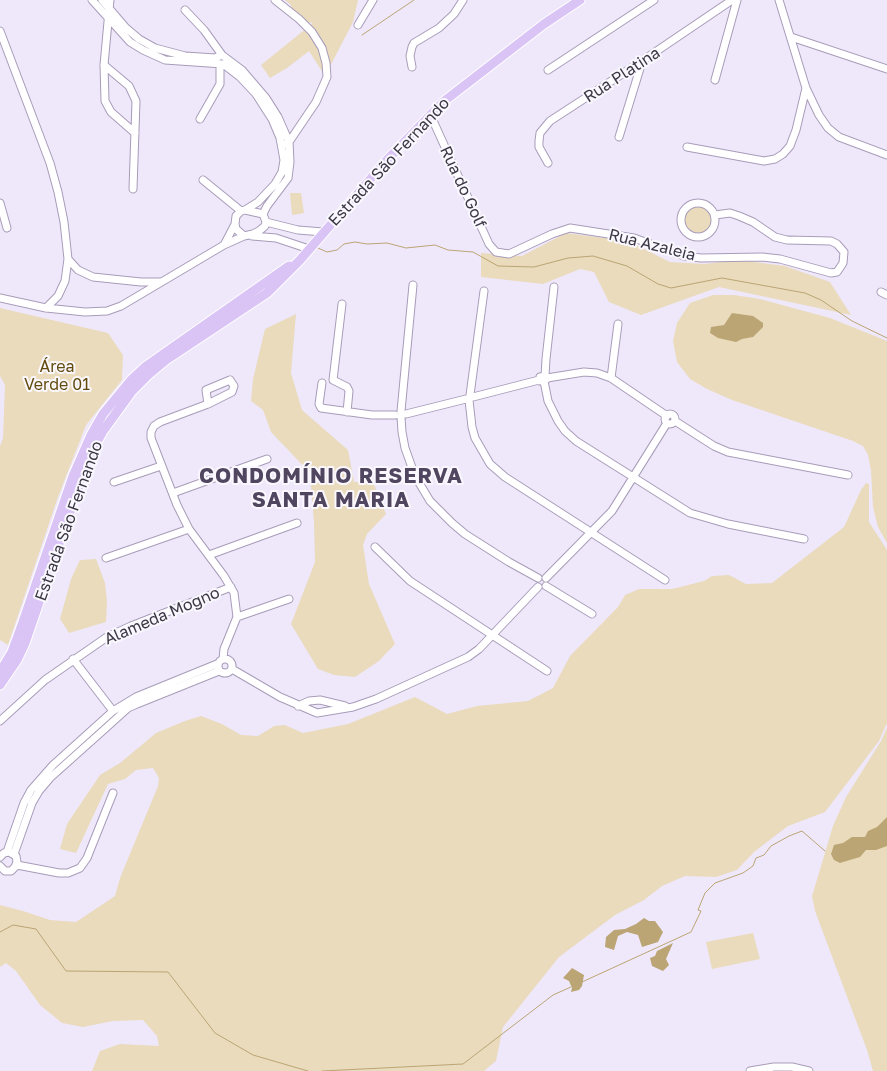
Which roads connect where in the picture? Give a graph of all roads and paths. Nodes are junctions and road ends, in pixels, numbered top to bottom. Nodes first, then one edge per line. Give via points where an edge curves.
1 (92, 0) edge
2 (102, 0) edge
3 (275, 0) edge
4 (373, 0) edge
5 (463, 0) edge
6 (580, 0) edge
7 (654, 0) edge
8 (732, 0) edge
9 (737, 0) edge
10 (778, 0) edge
11 (110, 4) edge
12 (185, 10) dead end
13 (108, 17) junction
14 (358, 25) dead end
15 (0, 31) edge
16 (791, 37) junction
17 (220, 61) junction
18 (642, 61) junction
19 (104, 65) junction
20 (412, 66) dead end
21 (887, 68) edge
22 (548, 70) dead end
23 (715, 80) dead end
24 (806, 88) junction
25 (430, 114) junction
26 (200, 119) dead end
27 (135, 133) junction
28 (619, 137) dead end
29 (286, 144) junction
30 (687, 147) dead end
31 (887, 155) edge
32 (548, 162) dead end
33 (203, 180) dead end
34 (133, 189) dead end
35 (0, 203) edge
36 (243, 211) junction
37 (715, 215) junction
38 (264, 221) junction
39 (235, 224) junction
40 (7, 228) dead end
41 (324, 232) junction
42 (246, 236) junction
43 (276, 238) junction
44 (224, 245) junction
45 (309, 249) junction
46 (503, 254) joint
47 (68, 259) junction
48 (300, 260) junction
49 (78, 270) junction
50 (67, 272) junction
51 (141, 282) junction
52 (162, 282) junction
53 (413, 285) dead end
54 (554, 287) dead end
55 (484, 291) dead end
56 (145, 292) junction
57 (58, 296) junction
58 (0, 298) edge
59 (342, 304) dead end
60 (46, 308) junction
61 (65, 310) junction
62 (618, 324) dead end
63 (611, 378) junction
64 (544, 379) junction
65 (322, 383) dead end
66 (470, 398) junction
67 (208, 404) dead end
68 (347, 412) junction
69 (401, 414) junction
70 (667, 420) junction
71 (267, 459) dead end
72 (161, 466) junction
73 (848, 475) dead end
74 (634, 477) junction
75 (114, 482) dead end
76 (173, 493) junction
77 (297, 523) dead end
78 (190, 529) junction
79 (592, 532) junction
80 (804, 539) dead end
81 (375, 547) dead end
82 (209, 555) junction
83 (106, 558) dead end
84 (542, 578) junction
85 (666, 580) dead end
86 (546, 586) junction
87 (231, 587) junction
88 (538, 587) junction
89 (289, 599) dead end
90 (592, 614) dead end
91 (236, 617) junction
92 (492, 634) junction
93 (73, 659) junction
94 (220, 665) junction
95 (232, 669) junction
96 (547, 671) dead end
97 (0, 672) edge
98 (0, 685) edge
99 (310, 701) junction
100 (329, 703) junction
101 (298, 706) junction
102 (353, 707) junction
103 (128, 708) junction
104 (308, 709) junction
105 (113, 711) junction
106 (329, 711) junction
107 (0, 721) edge
108 (107, 727) junction
109 (113, 793) dead end
110 (10, 853) junction
111 (0, 857) edge
112 (17, 865) junction
113 (0, 867) edge
114 (750, 1071) edge
115 (809, 1071) edge

1 - 13 street
2 - 11 street
3 - 29 street via 312,32 322,48 326,63 327,78 322,90
4 - 14 street
5 - 20 street via 439,28 414,43 410,56
6 - 25 main road, Estrada São Fernando via 475,76
7 - 22 street
8 - 18 street, Rua Platina
9 - 23 street
10 - 16 street
11 - 13 street
11 - 17 street via 126,28 155,48
12 - 17 street via 204,30
13 - 17 street via 130,42 166,60
13 - 19 street
15 - 47 street via 50,163 58,192
16 - 21 street
16 - 24 street
17 - 26 street via 220,84
17 - 29 street via 242,70 266,98 278,117
18 - 28 street
18 - 32 street, Rua Platina via 544,127 539,147
19 - 27 street via 105,102
19 - 27 street via 134,93
24 - 30 street via 790,146 775,159 764,161
24 - 31 street via 819,115 839,138
25 - 41 main road, Estrada São Fernando
25 - 46 street, Rua do Golf via 489,244
27 - 34 street
29 - 36 street via 282,172 275,184 258,202
29 - 38 street via 290,162 288,178 267,206
33 - 36 street
35 - 40 street
36 - 38 street
36 - 39 street via 235,219
37 - 37 street via 709,206 692,203 683,210 680,221 685,232 701,237 714,226
37 - 46 street, Rua Azaleia via 740,216 775,237 787,240 830,241 844,252 843,263 837,272 831,273 780,259 684,256 634,238 575,228 560,230
38 - 41 street via 298,230
38 - 42 street via 259,231
38 - 43 street
39 - 42 street via 239,233
39 - 44 street
41 - 45 main road, Estrada São Fernando
42 - 43 street
42 - 44 street
43 - 45 street
44 - 52 street
45 - 48 main road, Estrada São Fernando
47 - 49 street
47 - 50 street
48 - 97 main road, Estrada São Fernando via 165,351 125,387 103,414 73,476 12,652
48 - 98 main road, Estrada São Fernando via 267,293 166,360 132,391 115,414 93,450 81,480 25,643
49 - 50 street
49 - 51 street via 93,277
50 - 57 street
51 - 52 street
51 - 56 street
52 - 56 street
53 - 69 street
54 - 64 street
55 - 66 street
56 - 61 street via 107,311
57 - 60 street
57 - 61 street
58 - 60 street
59 - 68 street via 333,380 349,391
60 - 61 street
62 - 63 street
63 - 64 street via 584,372
63 - 70 street
64 - 66 street
64 - 74 street via 548,402 565,431
65 - 68 street via 321,408
66 - 69 street
66 - 79 street via 474,438 490,464
67 - 72 street via 154,426 151,438
68 - 69 street
69 - 84 street via 405,448 415,476 430,501 465,534
70 - 73 street via 672,424 675,421 728,452
70 - 74 street
71 - 76 street
72 - 75 street
72 - 76 street
74 - 79 street via 612,510
74 - 80 street via 690,513
76 - 78 street
77 - 82 street
78 - 82 street
78 - 83 street
79 - 84 street
79 - 85 street
81 - 92 street via 410,581
82 - 87 street
84 - 86 street via 548,583
84 - 88 street via 536,583
86 - 88 street
86 - 90 street
87 - 91 street via 236,600
87 - 93 street, Alameda Mogno via 130,626
88 - 92 street
89 - 91 street
91 - 94 street
92 - 96 street
92 - 102 street via 479,648 455,664
93 - 105 street
93 - 107 street, Alameda Mogno
94 - 95 street via 226,673
94 - 95 street via 230,660
94 - 103 street
94 - 105 street via 136,697
95 - 101 street
99 - 100 street
99 - 101 street
99 - 104 street
100 - 102 street
100 - 106 street
101 - 104 street
102 - 106 street
103 - 105 street
103 - 108 street
104 - 106 street via 317,713
105 - 108 street
105 - 110 street via 53,765 31,790 24,803
108 - 110 street via 39,790
109 - 112 street via 80,868 68,874
110 - 111 street
110 - 112 street via 17,859
112 - 113 street via 11,871
114 - 115 street via 774,1067

